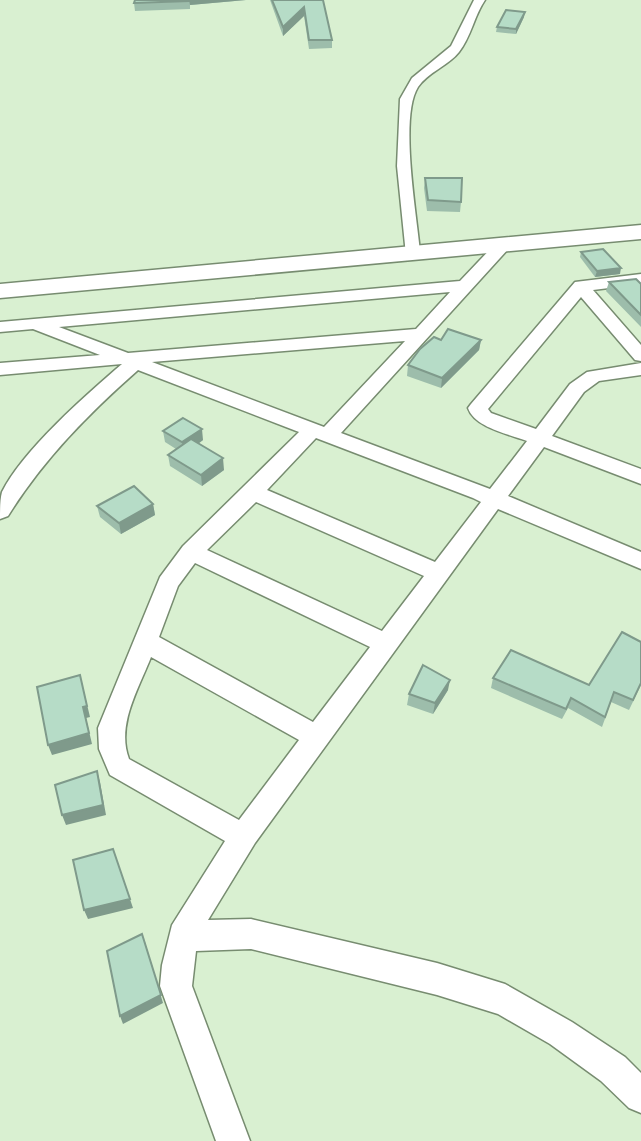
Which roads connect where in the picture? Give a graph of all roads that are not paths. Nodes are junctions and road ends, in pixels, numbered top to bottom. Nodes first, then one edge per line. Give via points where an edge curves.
1 (480, 0) edge
2 (641, 232) edge
3 (504, 244) junction
4 (412, 252) junction
5 (641, 279) edge
6 (581, 285) junction
7 (465, 286) junction
8 (0, 291) edge
9 (35, 324) junction
10 (0, 327) edge
11 (420, 334) junction
12 (641, 356) edge
13 (131, 359) junction
14 (0, 369) edge
15 (641, 369) edge
16 (321, 432) junction
17 (541, 437) junction
18 (641, 477) edge
19 (253, 492) junction
20 (494, 499) junction
21 (0, 511) edge
22 (191, 552) junction
23 (641, 561) edge
24 (440, 573) junction
25 (146, 642) junction
26 (387, 644) junction
27 (317, 737) junction
28 (245, 834) junction
29 (183, 936) junction
30 (641, 1096) edge
31 (233, 1141) edge

1 - 4 street via 459,44 448,59 411,87 403,112
2 - 3 main road
3 - 4 main road
3 - 7 street
4 - 8 main road
5 - 6 street
6 - 12 street
6 - 17 street via 478,408 484,417
7 - 9 street
7 - 11 street
9 - 10 street
9 - 13 street
11 - 13 street
11 - 16 street
13 - 14 street
13 - 16 street
13 - 21 street via 53,438
15 - 17 street via 583,382
16 - 19 street
16 - 20 street
17 - 18 street
17 - 20 street
19 - 22 street
19 - 24 street
20 - 23 street
20 - 24 street
22 - 25 street via 168,583
22 - 26 street
24 - 26 street
25 - 27 street
25 - 28 street via 111,728 119,767 221,826
26 - 27 street
27 - 28 street
28 - 29 street
29 - 30 street via 251,934 505,1000 613,1069
29 - 31 street via 175,965 176,986

